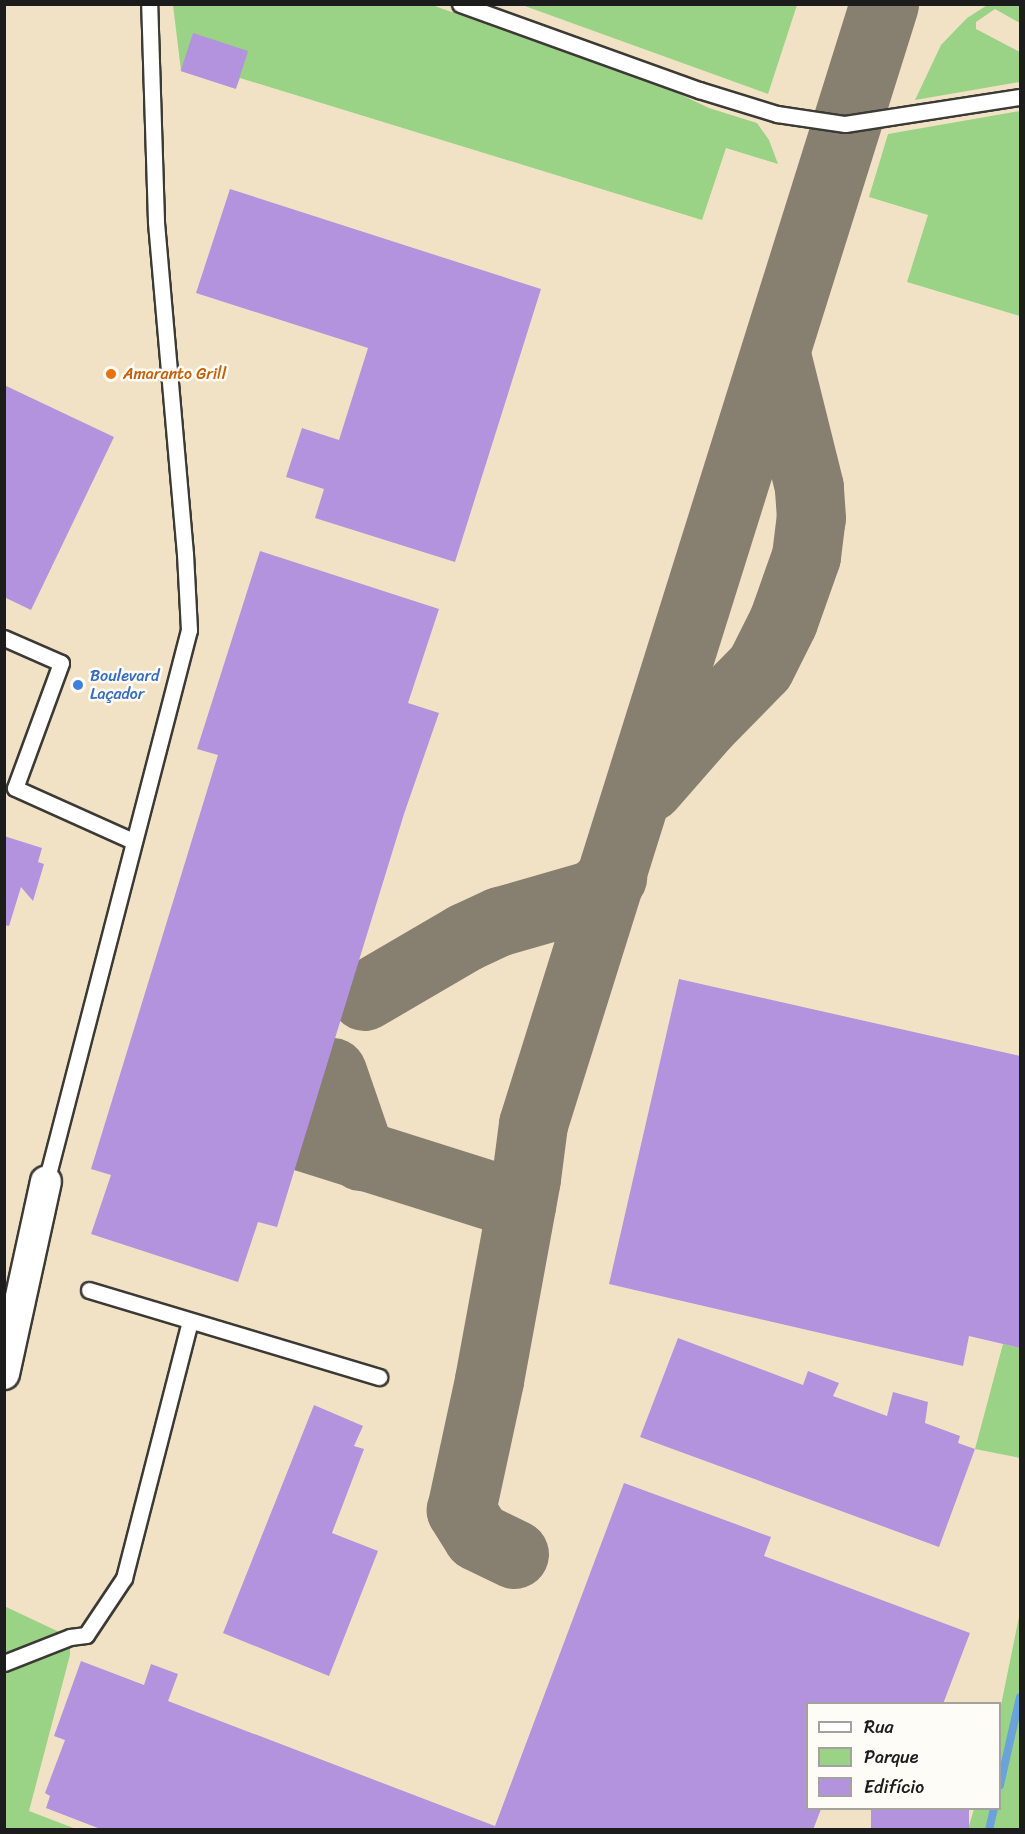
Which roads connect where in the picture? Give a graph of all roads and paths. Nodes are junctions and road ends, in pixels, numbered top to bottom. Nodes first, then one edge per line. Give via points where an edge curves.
1 (150, 4) edge
2 (460, 4) edge
3 (1020, 97) edge
4 (4, 638) edge
5 (133, 842) junction
6 (46, 1182) joint
7 (88, 1290) dead end
8 (190, 1321) junction
9 (4, 1374) edge
10 (379, 1377) dead end
11 (4, 1663) edge

1 - 5 lane via 156,221 189,630
2 - 3 lane via 777,114 845,124
4 - 5 lane via 61,663 15,788
5 - 6 lane
6 - 9 street
7 - 8 lane
8 - 10 lane
8 - 11 lane via 124,1578 86,1635 70,1637

